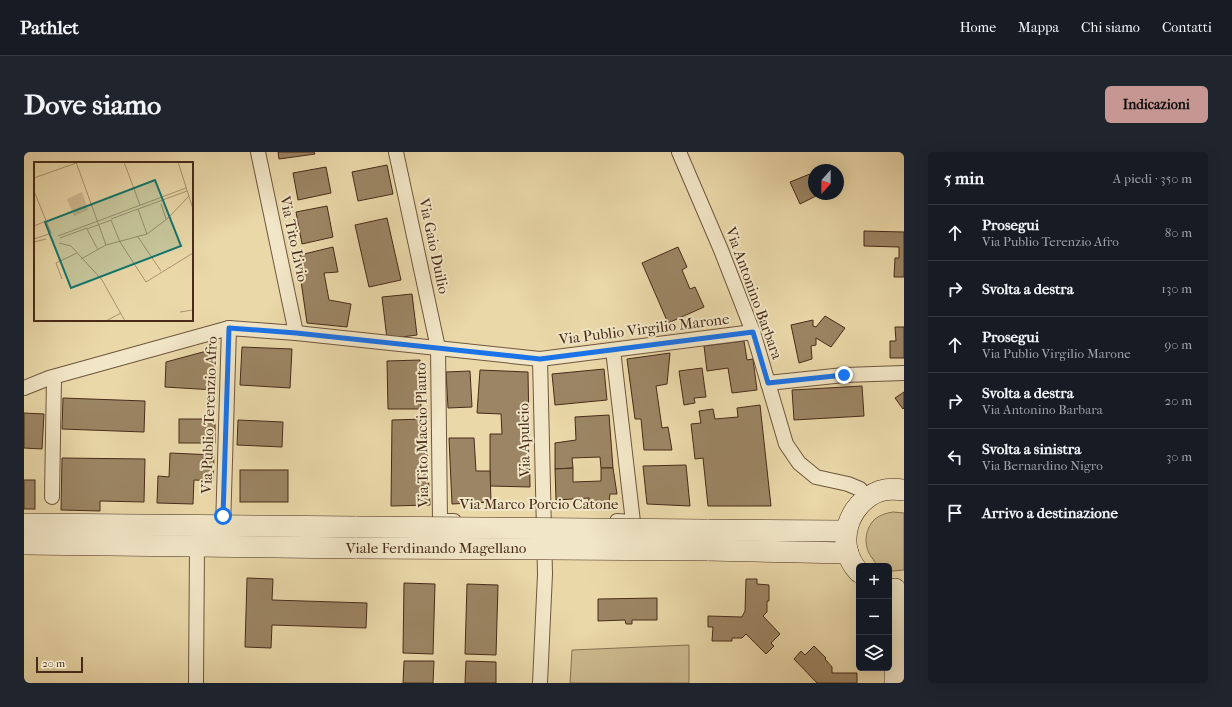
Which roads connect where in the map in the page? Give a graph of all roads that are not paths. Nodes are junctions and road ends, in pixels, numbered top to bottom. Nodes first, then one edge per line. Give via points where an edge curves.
1 (258, 152) edge
2 (396, 152) edge
3 (679, 152) edge
4 (229, 328) junction
5 (753, 332) junction
6 (296, 333) junction
7 (438, 348) junction
8 (613, 350) junction
9 (540, 359) junction
10 (904, 373) edge
11 (54, 377) junction
12 (768, 383) junction
13 (24, 388) edge
14 (904, 490) edge
15 (52, 497) dead end
16 (867, 498) junction
17 (543, 520) junction
18 (440, 521) joint
19 (24, 524) edge
20 (223, 527) junction
21 (846, 531) junction
22 (24, 544) edge
23 (197, 546) junction
24 (848, 553) junction
25 (856, 569) edge
26 (899, 589) edge
27 (196, 683) edge
28 (540, 683) edge
29 (895, 683) edge

1 - 6 street, Via Tito Livio
2 - 7 street, Via Gaio Duilio
3 - 5 street, Via Antonino Barbara
4 - 6 street, Via Publio Virgilio Marone
4 - 11 street, Via Publio Virgilio Marone
4 - 20 street, Via Publio Terenzio Afro
5 - 8 street, Via Publio Virgilio Marone
5 - 12 street, Via Antonino Barbara
6 - 7 street, Via Publio Virgilio Marone
7 - 9 street, Via Publio Virgilio Marone
7 - 18 street, Via Tito Maccio Plauto
8 - 9 street, Via Publio Virgilio Marone
8 - 17 street, Via Marco Porcio Catone via 633,522
9 - 17 street, Via Apuleio
10 - 12 street via 844,375
11 - 13 street, Via Publio Virgilio Marone
11 - 15 street
12 - 16 street, Via Antonino Barbara via 786,444 799,463 816,477 860,489
14 - 16 street via 880,491
16 - 21 street via 850,518
17 - 18 street, Via Marco Porcio Catone
17 - 28 street, Via Apuleio via 545,574
19 - 20 street, Viale Ferdinando Magellano
20 - 21 street, Viale Ferdinando Magellano, bridge
21 - 24 street
22 - 23 street, Viale Ferdinando Magellano
23 - 24 street, Viale Ferdinando Magellano, bridge
23 - 27 street
24 - 25 street
26 - 29 street

